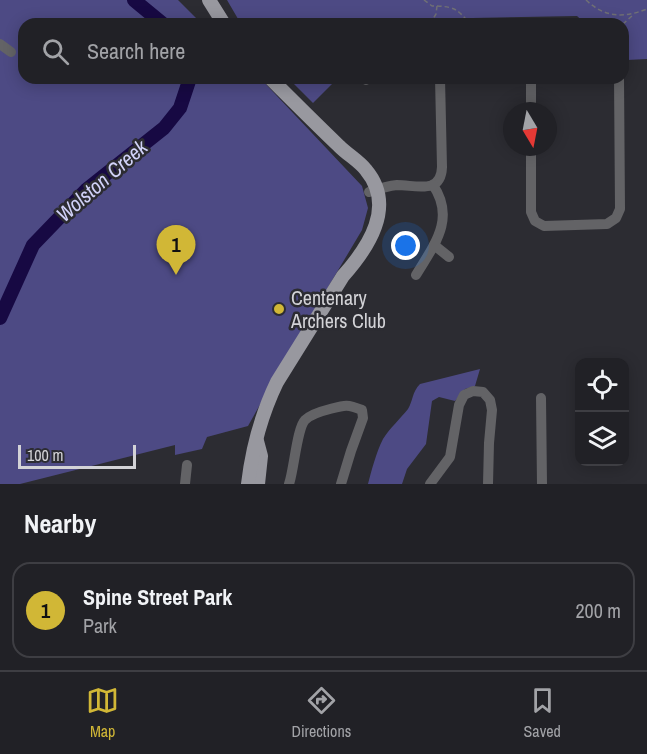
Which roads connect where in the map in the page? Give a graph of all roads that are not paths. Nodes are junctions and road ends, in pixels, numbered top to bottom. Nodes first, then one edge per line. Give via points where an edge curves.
1 (209, 0) edge
2 (220, 18) edge
3 (0, 44) edge
4 (11, 52) dead end
5 (276, 84) edge
6 (440, 84) edge
7 (531, 84) edge
8 (619, 84) edge
9 (531, 102) edge
10 (531, 156) edge
11 (433, 185) junction
12 (373, 191) junction
13 (434, 245) junction
14 (449, 258) dead end
15 (416, 275) dead end
16 (541, 398) dead end
17 (257, 441) junction
18 (187, 465) dead end
19 (184, 484) edge
20 (248, 484) edge
21 (258, 484) edge
22 (289, 484) edge
23 (341, 484) edge
24 (430, 484) edge
25 (488, 484) edge
26 (542, 484) edge

1 - 2 main road
3 - 4 street
5 - 12 main road via 364,168 374,180
6 - 11 street via 442,173
7 - 9 street
8 - 10 street via 620,209 616,218 597,225 544,226 536,221 531,212
11 - 12 street via 396,185
11 - 13 street via 442,205 441,229
12 - 17 main road via 380,208 376,227 277,382 264,410
13 - 14 street
13 - 15 street
16 - 26 street
17 - 20 main road
17 - 21 main road via 261,456
18 - 19 street
22 - 23 street via 305,419 348,404 362,410 363,418
24 - 25 street via 450,457 459,405 464,395 472,391 483,392 492,410

